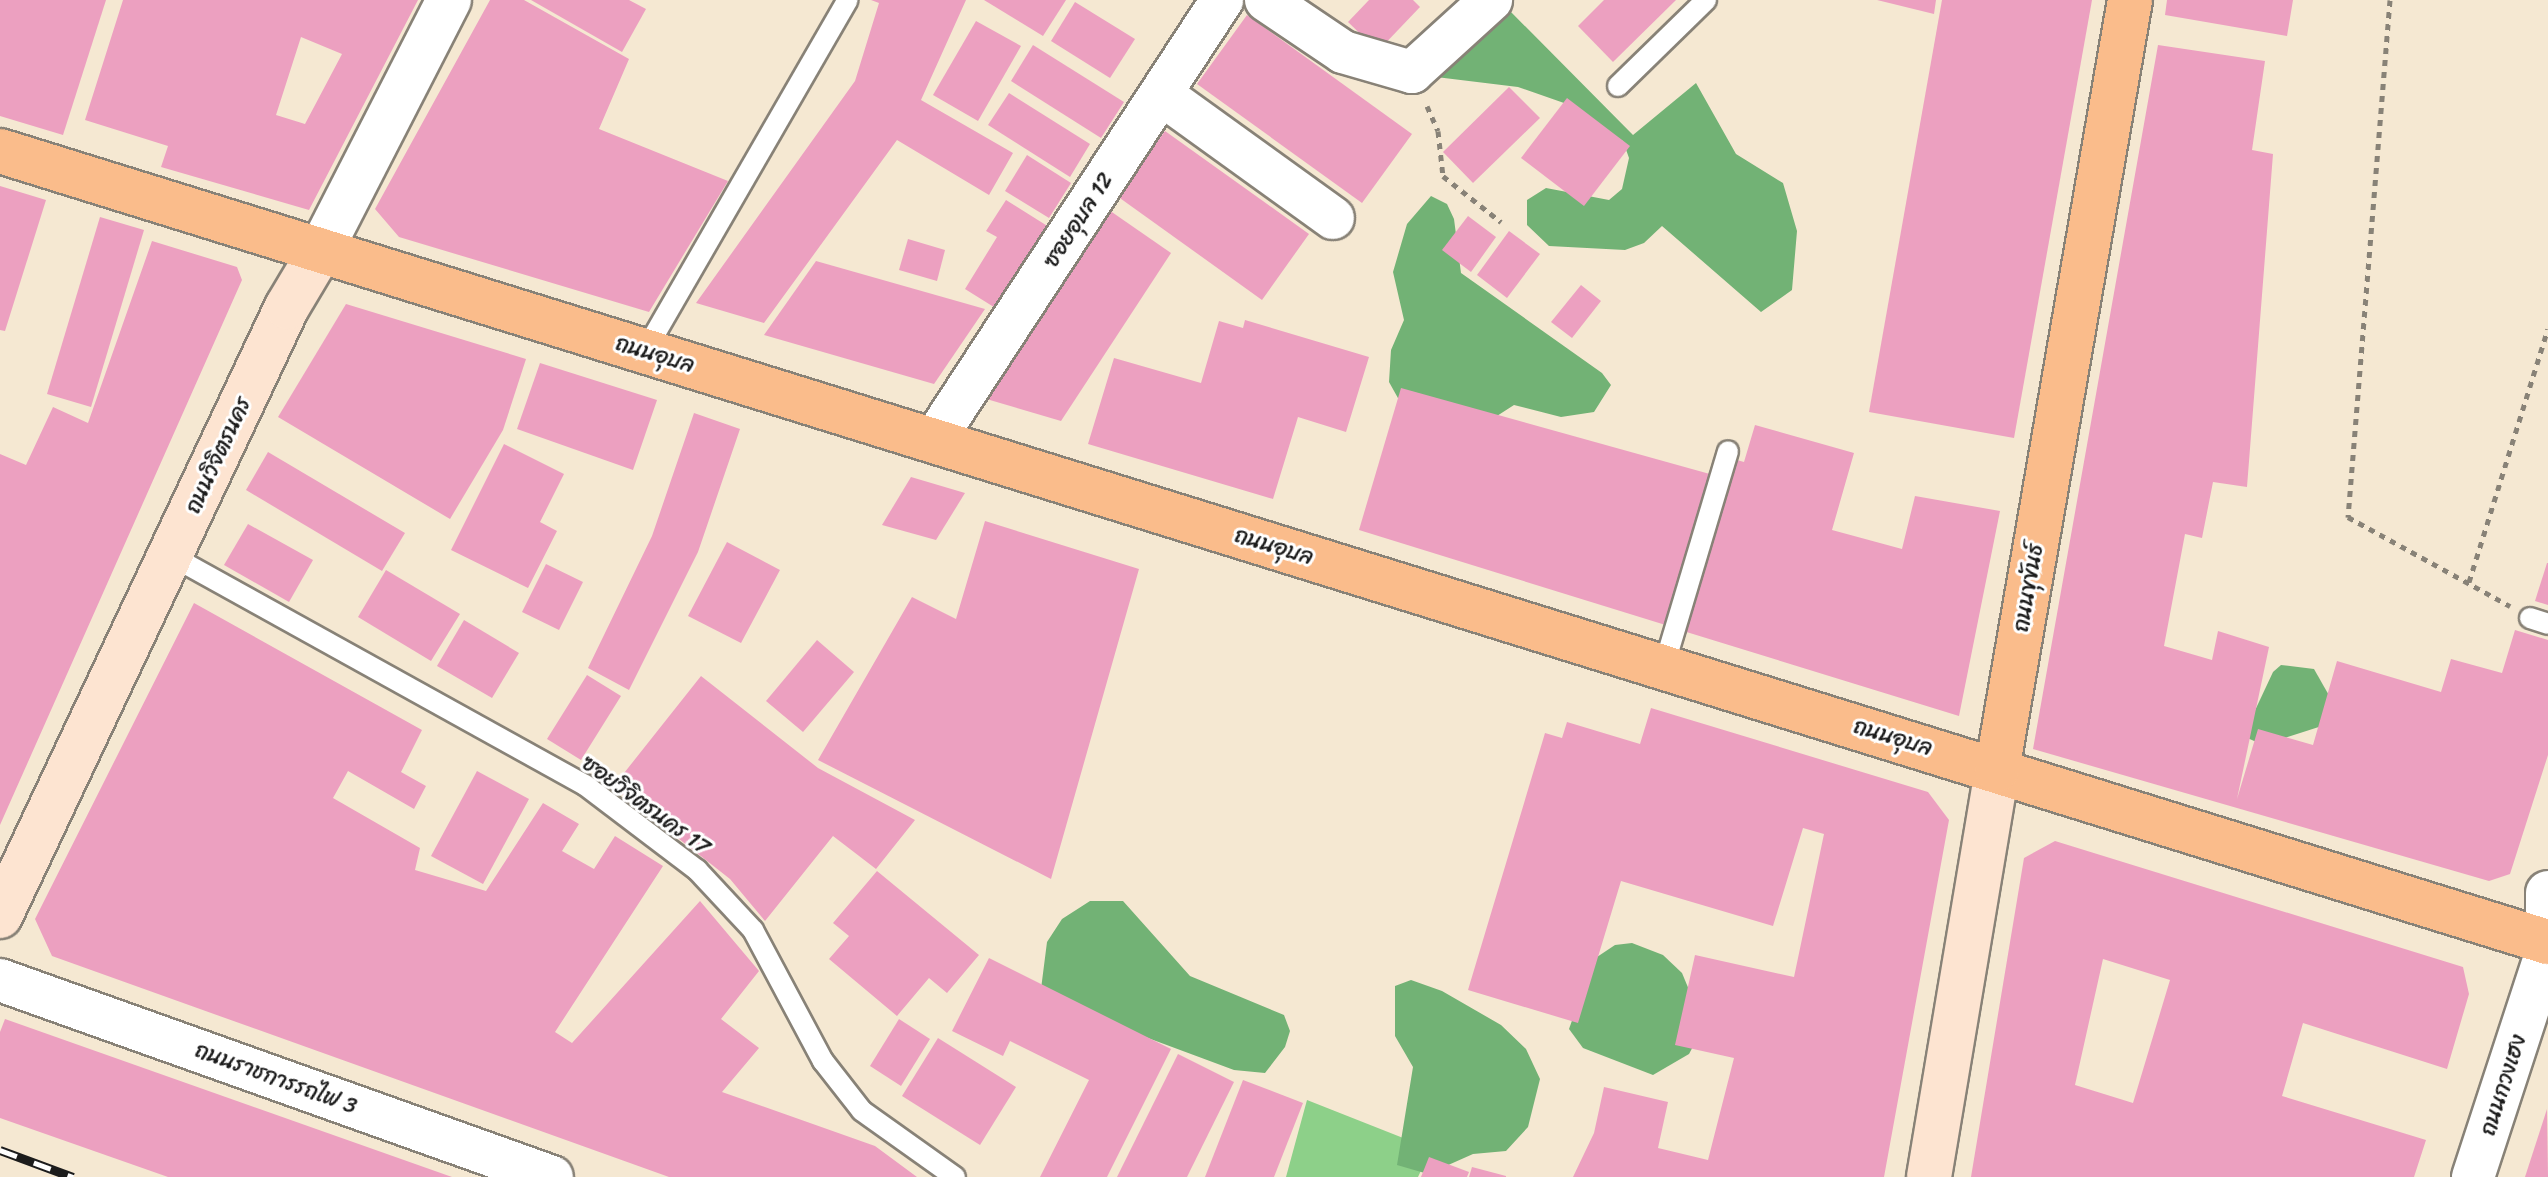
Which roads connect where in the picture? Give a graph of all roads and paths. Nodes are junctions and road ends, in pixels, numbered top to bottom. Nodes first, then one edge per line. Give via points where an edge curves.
1 (449, 0) edge
2 (848, 0) edge
3 (1222, 0) edge
4 (1266, 0) edge
5 (1491, 0) edge
6 (1706, 0) edge
7 (2130, 0) edge
8 (2390, 0) edge
9 (1412, 72) junction
10 (1618, 86) dead end
11 (1161, 94) junction
12 (0, 151) edge
13 (1333, 218) dead end
14 (1501, 222) dead end
15 (321, 250) junction
16 (2548, 329) edge
17 (645, 351) junction
18 (934, 440) junction
19 (1728, 451) dead end
20 (170, 555) junction
21 (2469, 582) junction
22 (2539, 621) edge
23 (1664, 666) junction
24 (1997, 770) junction
25 (2548, 893) edge
26 (0, 916) edge
27 (2548, 927) edge
28 (2548, 945) edge
29 (0, 980) edge
30 (552, 1177) edge
31 (955, 1177) edge
32 (1929, 1177) edge
33 (2473, 1177) edge

1 - 15 street, ถนนวิจิตรนคร
2 - 17 lane
3 - 11 street, ซอยอุบล 12
4 - 9 street via 1343,52
5 - 9 street
6 - 10 lane
7 - 24 main road, ถนนขุขันธ์
8 - 21 path via 2348,517
9 - 14 path via 1438,131 1443,176
11 - 13 street
11 - 18 street, ซอยอุบล 12
12 - 15 main road, ถนนอุบล
15 - 17 main road, ถนนอุบล
15 - 20 main road, ถนนวิจิตรนคร via 287,307
16 - 21 path
17 - 18 main road, ถนนอุบล
18 - 23 main road, ถนนอุบล
19 - 23 lane
20 - 26 main road, ถนนวิจิตรนคร
20 - 31 lane, ซอยวิจิตรนคร 17 via 585,785 697,870 753,930 823,1061 862,1111
21 - 22 path
23 - 24 main road, ถนนอุบล
24 - 28 main road, ถนนอุบล
24 - 32 main road, ถนนขุขันธ์
25 - 27 street
28 - 33 street, ถนนกวงเฮง
29 - 30 street, ถนนราชการรถไฟ 3

